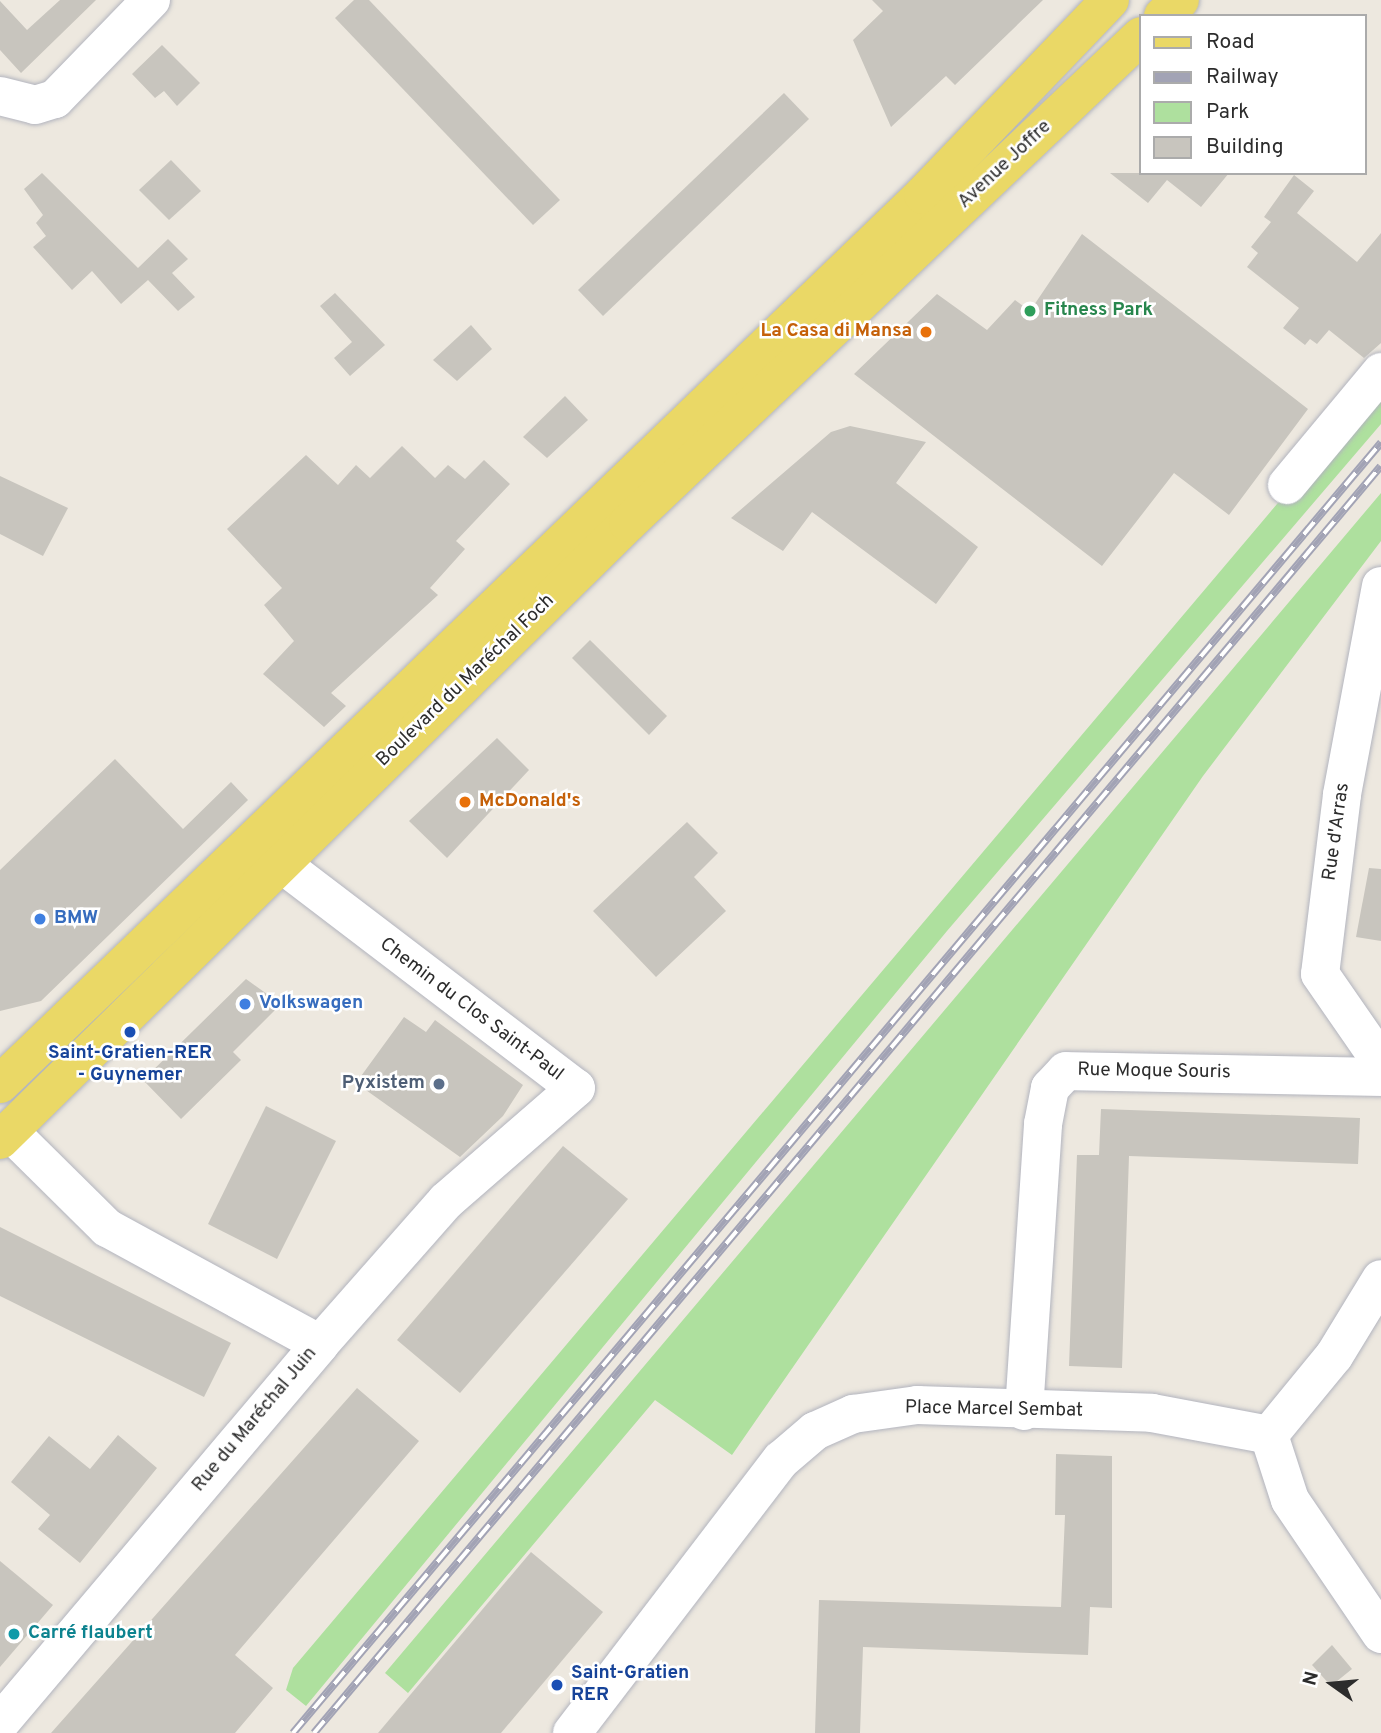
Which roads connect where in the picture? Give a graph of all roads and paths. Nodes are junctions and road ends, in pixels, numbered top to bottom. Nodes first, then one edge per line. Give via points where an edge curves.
1 (151, 0) edge
2 (1110, 0) edge
3 (1125, 0) edge
4 (1163, 0) edge
5 (1180, 0) edge
6 (1151, 14) edge
7 (1165, 14) edge
8 (1140, 25) edge
9 (1140, 37) edge
10 (1044, 69) junction
11 (0, 96) edge
12 (1073, 101) junction
13 (930, 211) junction
14 (1381, 372) edge
15 (1287, 485) dead end
16 (1381, 586) edge
17 (279, 862) junction
18 (1381, 1062) edge
19 (1381, 1077) edge
20 (0, 1084) edge
21 (4, 1135) edge
22 (1381, 1279) edge
23 (320, 1344) junction
24 (1024, 1411) junction
25 (1269, 1435) junction
26 (1381, 1634) edge
27 (0, 1723) edge
28 (572, 1733) edge

1 - 11 street via 55,99 35,105
2 - 10 main road, Avenue Joffre
3 - 10 main road, Avenue Joffre
4 - 6 main road
5 - 7 main road
8 - 12 main road, Avenue Joffre
9 - 12 main road, Avenue Joffre
10 - 13 main road, Avenue Joffre
12 - 13 main road, Avenue Joffre
13 - 17 main road, Boulevard du Maréchal Foch
13 - 20 main road, Boulevard du Maréchal Foch
14 - 15 street
16 - 18 street, Rue d'Arras via 1342,795 1320,974
17 - 21 main road, Boulevard du Maréchal Foch
17 - 23 street, Chemin du Clos Saint-Paul via 576,1088 446,1201
19 - 24 street, Rue Moque Souris via 1066,1071 1050,1088 1043,1124
21 - 23 street, Rue du Maréchal Juin via 107,1228
22 - 25 street via 1334,1356
23 - 27 street, Rue du Maréchal Juin
24 - 25 street, Place Marcel Sembat via 1152,1413
24 - 28 street, Place Marcel Sembat via 917,1405 853,1414 815,1431 781,1460 721,1533
25 - 26 street via 1290,1500

